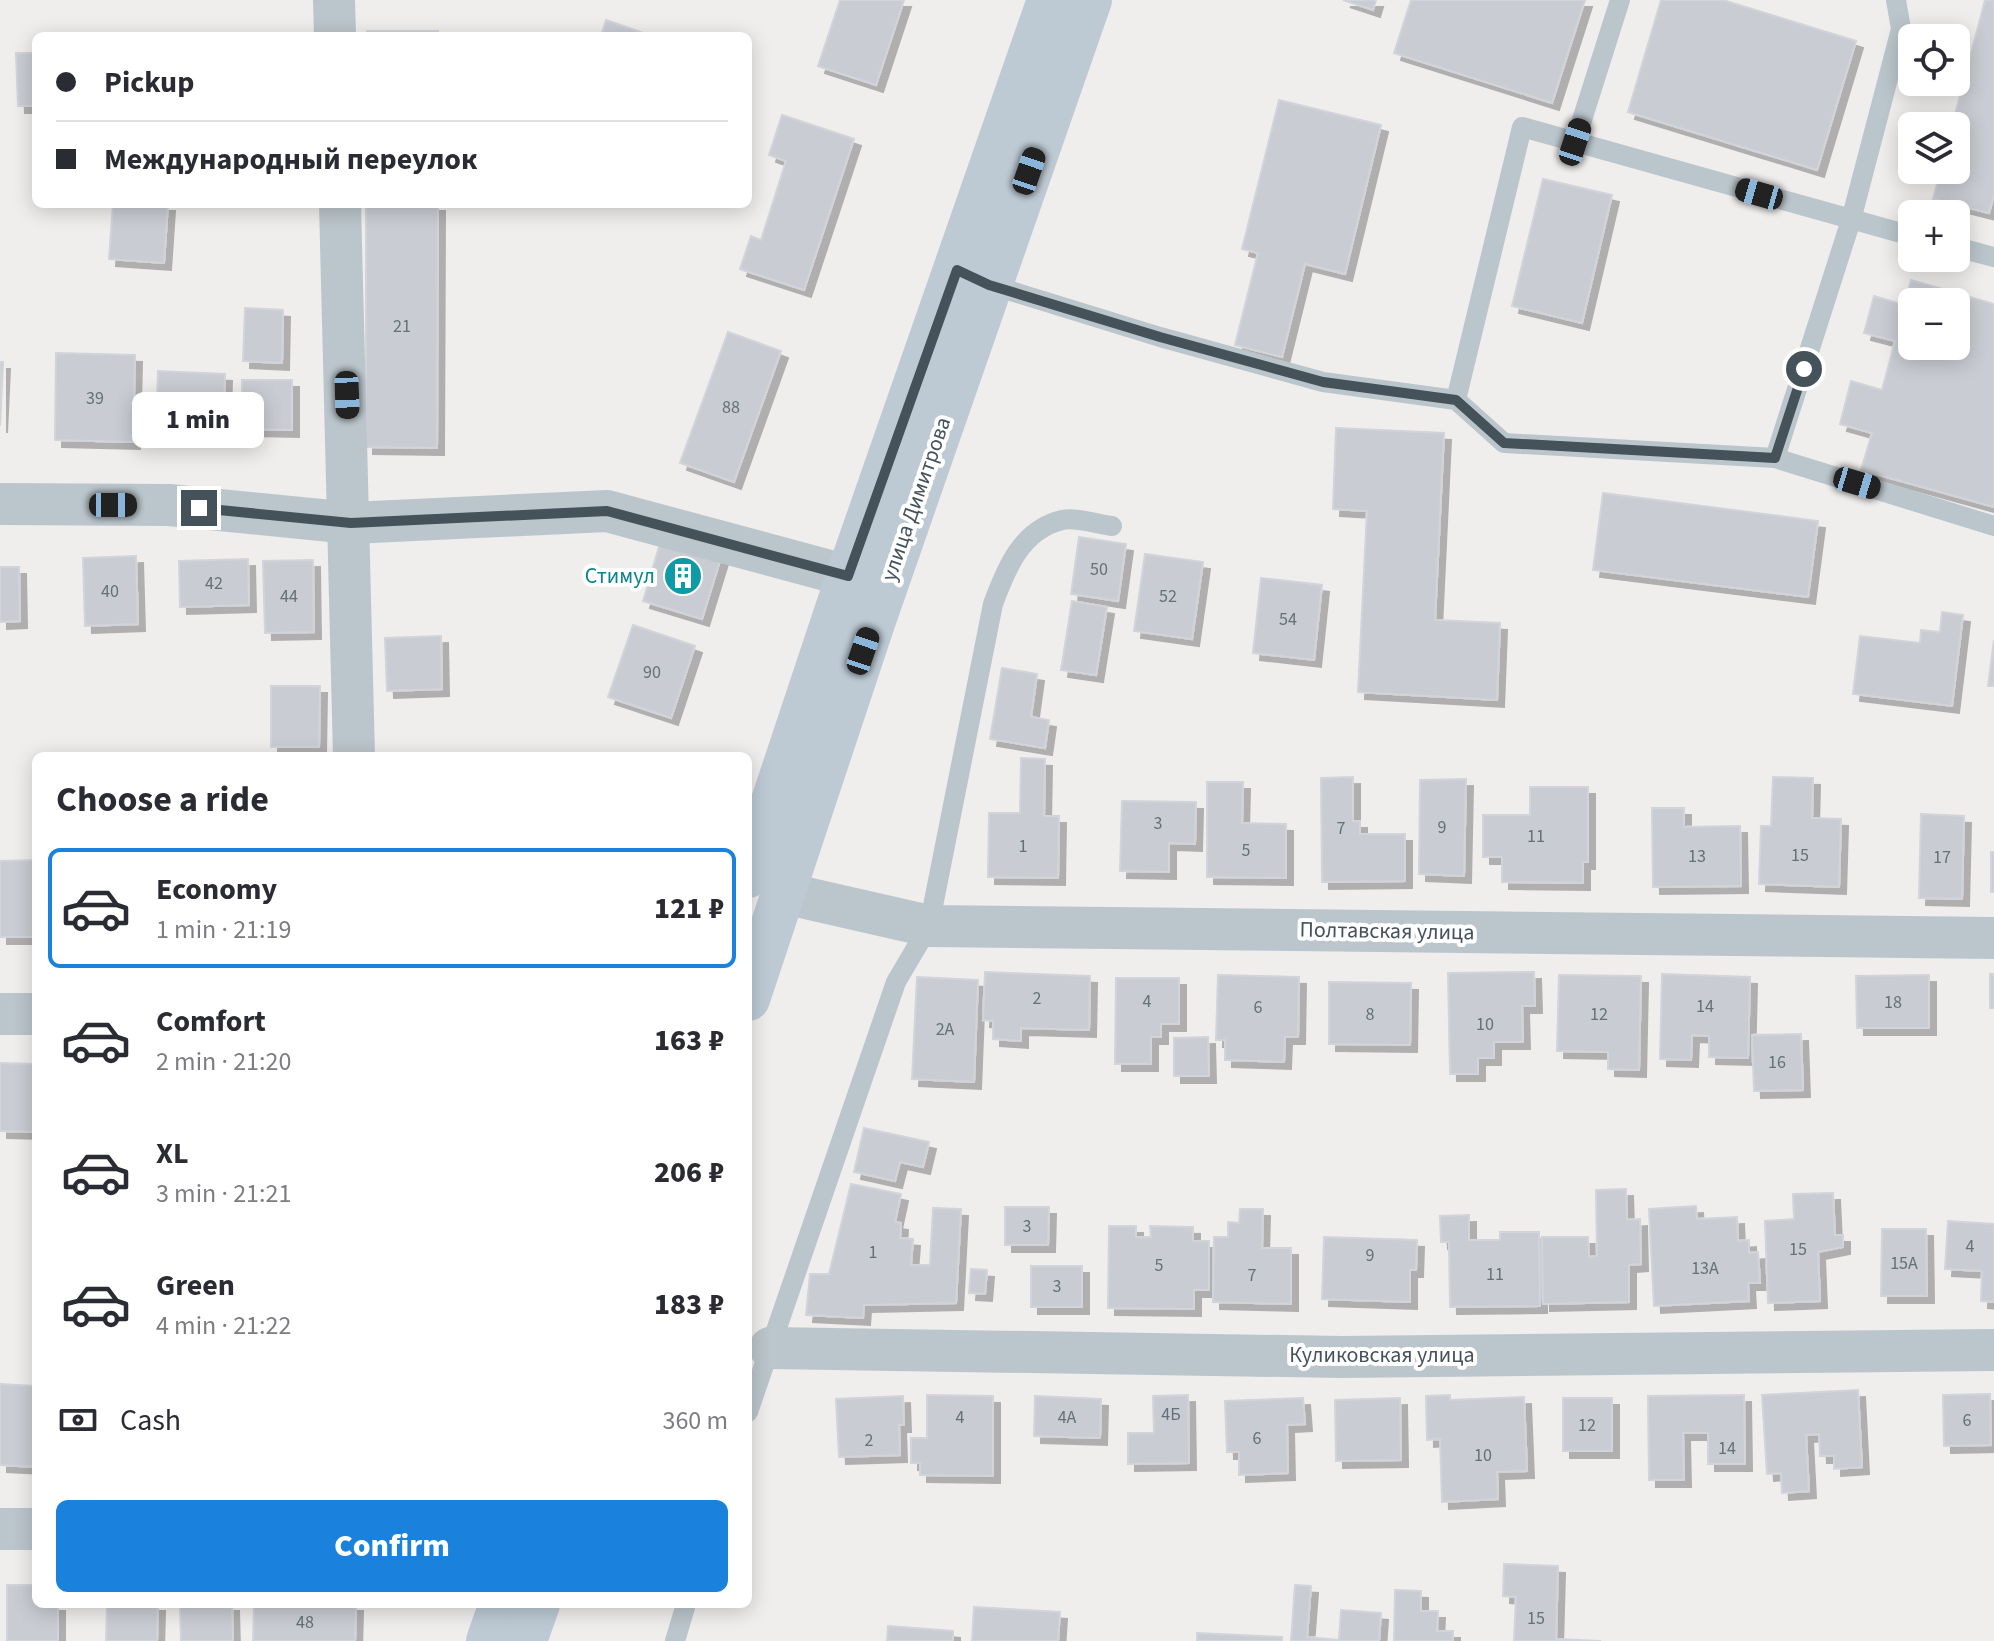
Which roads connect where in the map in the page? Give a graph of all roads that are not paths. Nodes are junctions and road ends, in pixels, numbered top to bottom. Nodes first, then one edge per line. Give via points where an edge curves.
1 (334, 0) edge
2 (1049, 0) edge
3 (1090, 0) edge
4 (1620, 0) edge
5 (1896, 0) edge
6 (335, 32) edge
7 (1575, 142) junction
8 (340, 208) edge
9 (1851, 220) junction
10 (1898, 232) edge
11 (1970, 251) edge
12 (1994, 257) edge
13 (973, 278) junction
14 (1456, 400) junction
15 (1775, 458) junction
16 (0, 504) edge
17 (351, 523) junction
18 (1112, 526) dead end
19 (1994, 526) edge
20 (848, 576) junction
21 (354, 752) edge
22 (766, 884) edge
23 (929, 926) junction
24 (1994, 938) edge
25 (752, 973) edge
26 (0, 1014) edge
27 (32, 1014) edge
28 (770, 1348) junction
29 (1994, 1350) edge
30 (752, 1400) edge
31 (0, 1529) edge
32 (32, 1529) edge
33 (500, 1608) edge
34 (537, 1608) edge
35 (685, 1608) edge
36 (488, 1641) edge
37 (525, 1641) edge
38 (675, 1641) edge

1 - 6 street
2 - 13 main road, улица Димитрова
3 - 13 main road, улица Димитрова
4 - 7 lane
5 - 9 lane via 1901,29
7 - 9 lane
7 - 14 lane via 1522,127
8 - 17 street
9 - 10 lane
9 - 15 lane
11 - 12 lane
13 - 14 lane via 1323,382
13 - 20 main road, улица Димитрова
13 - 22 main road, улица Димитрова
14 - 15 lane via 1504,443
15 - 19 lane
16 - 17 street via 169,505
17 - 20 street via 607,511
17 - 21 street
18 - 23 lane via 1064,520 1025,542 1008,564 993,604
20 - 22 main road, улица Димитрова
22 - 23 street, Полтавская улица
22 - 25 main road, улица Димитрова
23 - 24 street, Полтавская улица
23 - 28 lane via 896,982
26 - 27 street
28 - 29 street, Куликовская улица via 1342,1357
28 - 30 lane
31 - 32 street
33 - 36 main road
34 - 37 main road
35 - 38 lane

